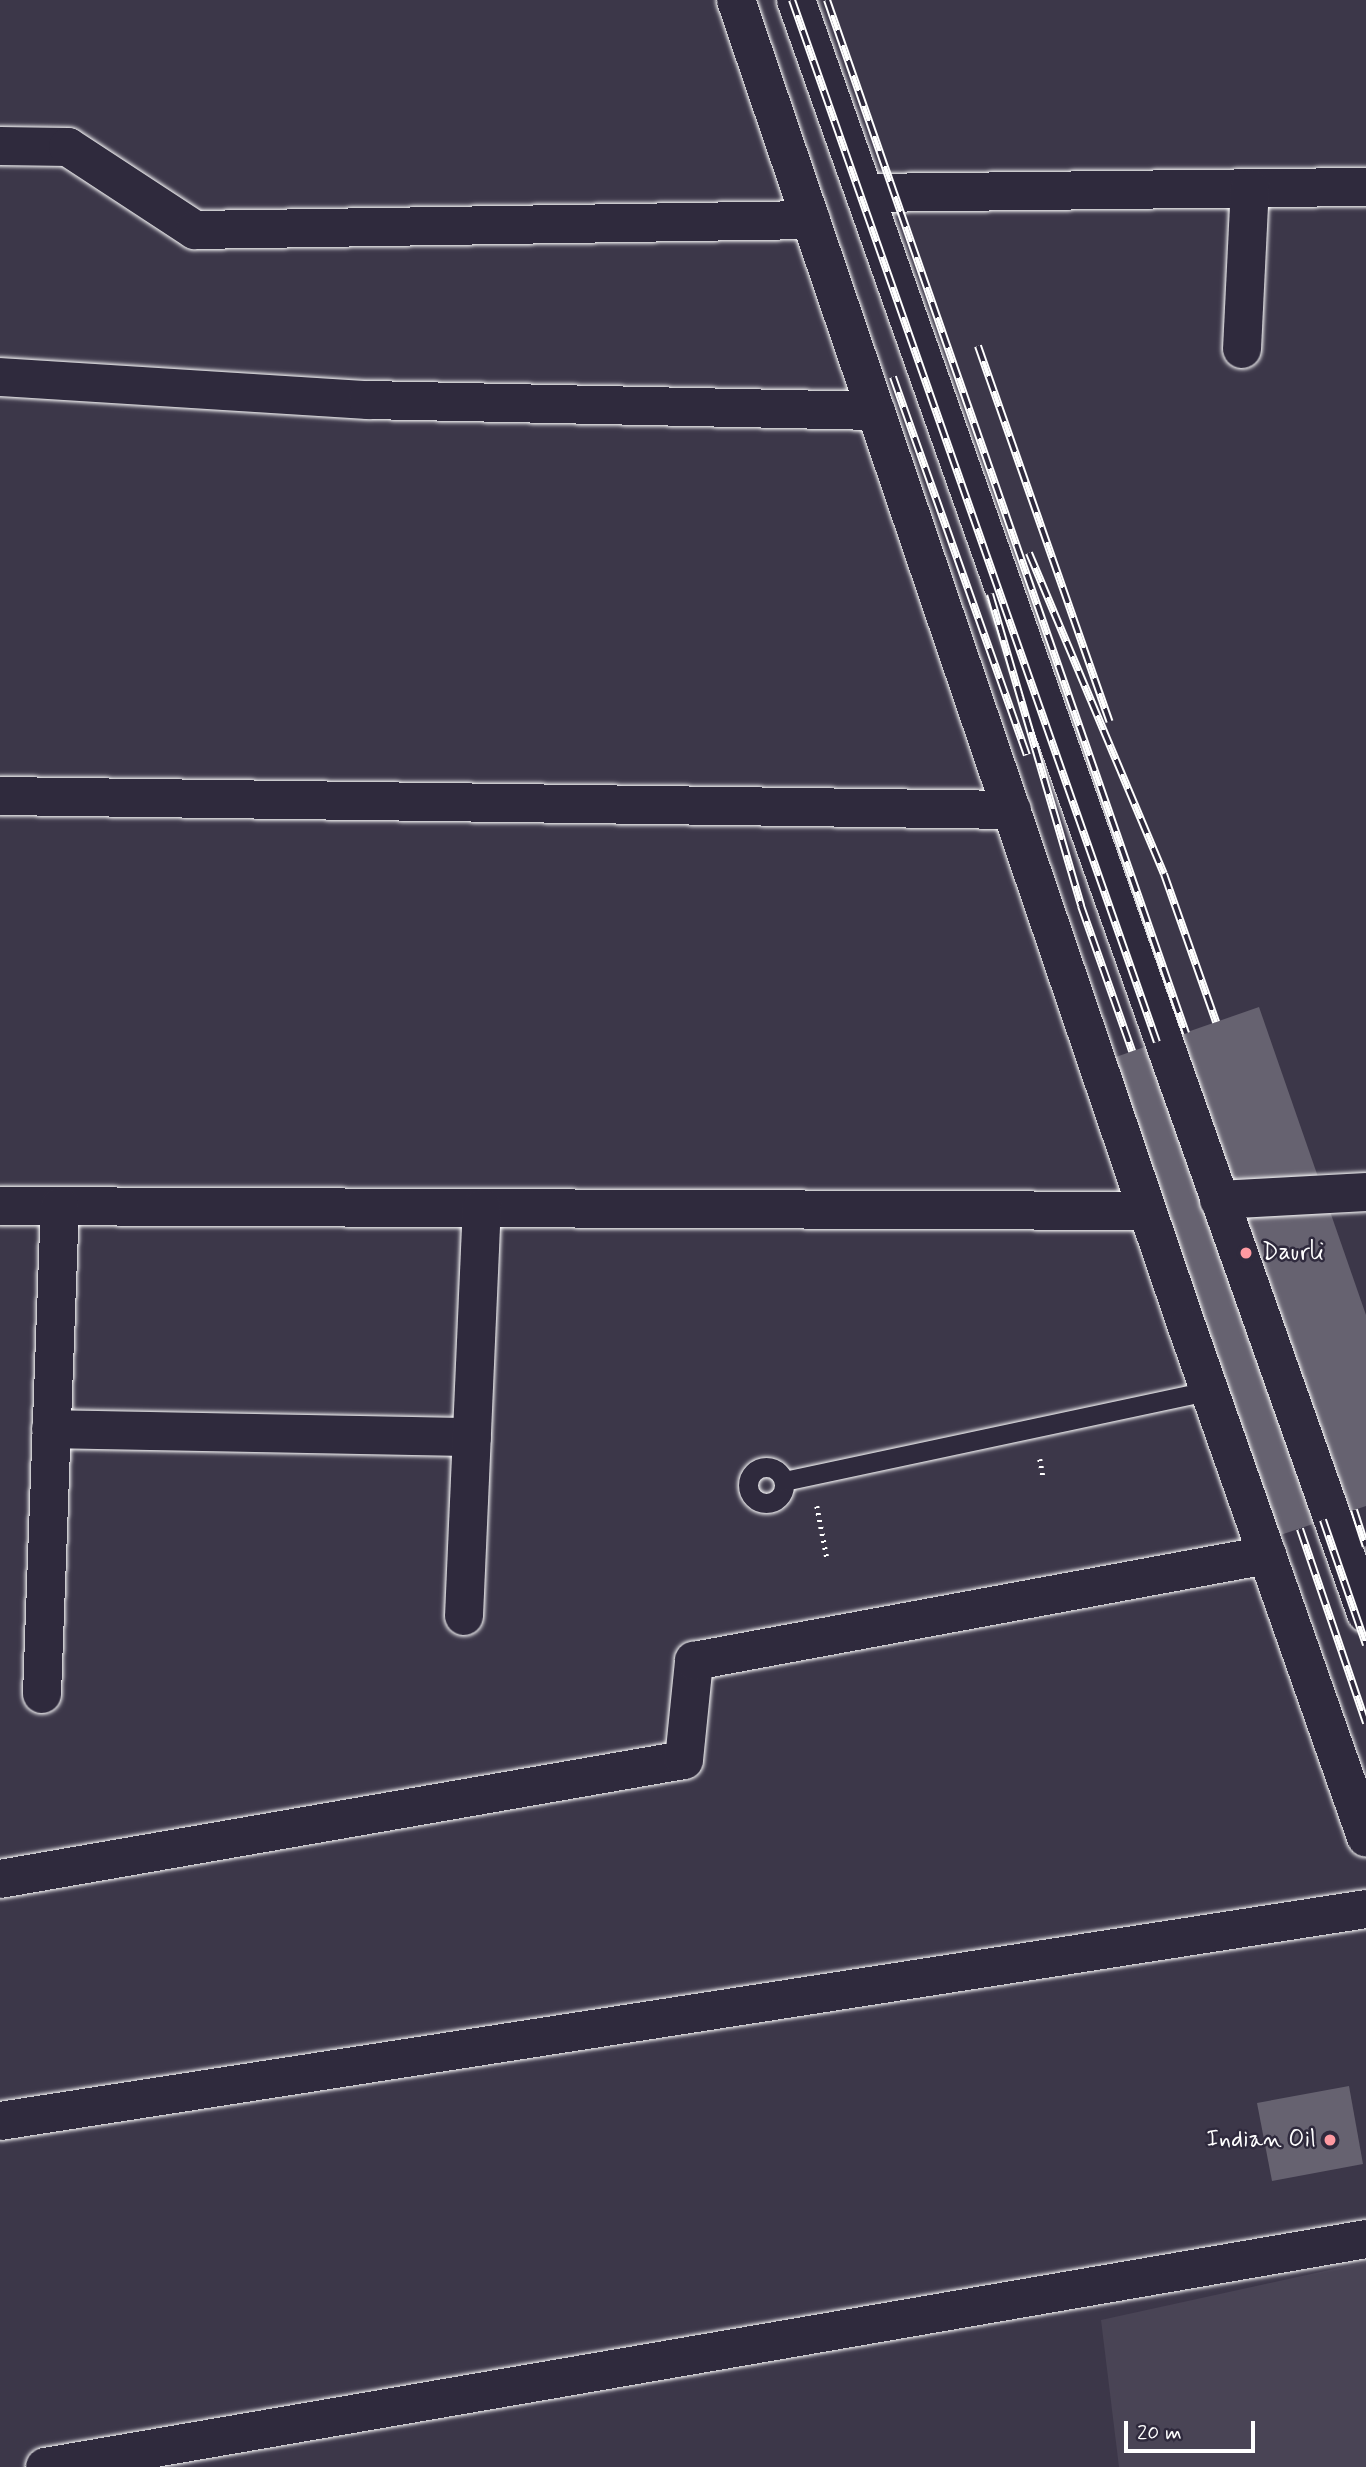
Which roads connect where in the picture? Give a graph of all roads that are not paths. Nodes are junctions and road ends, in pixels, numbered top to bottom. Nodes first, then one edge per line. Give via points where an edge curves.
1 (736, 0) edge
2 (796, 0) edge
3 (0, 146) edge
4 (1366, 187) edge
5 (1250, 188) junction
6 (867, 193) junction
7 (811, 220) junction
8 (1242, 349) dead end
9 (0, 377) edge
10 (876, 411) junction
11 (0, 796) edge
12 (1012, 810) junction
13 (1366, 1192) edge
14 (1219, 1200) junction
15 (0, 1206) edge
16 (60, 1206) junction
17 (482, 1208) junction
18 (1147, 1211) junction
19 (1209, 1391) junction
20 (51, 1429) junction
21 (472, 1437) junction
22 (784, 1481) dead end
23 (1267, 1555) junction
24 (1366, 1613) edge
25 (464, 1616) dead end
26 (42, 1694) dead end
27 (1366, 1837) edge
28 (0, 1879) edge
29 (1366, 1909) edge
30 (0, 2121) edge
31 (1366, 2239) edge
32 (45, 2467) edge

1 - 7 street
2 - 6 street
3 - 7 street via 68,147 195,229
4 - 5 street
5 - 6 street
5 - 8 street
6 - 14 street
7 - 10 street
9 - 10 street via 368,400
10 - 12 street
11 - 12 street
12 - 18 street
13 - 14 street
14 - 24 street
15 - 16 street
16 - 17 street
16 - 20 street
17 - 18 street
17 - 21 street
18 - 19 street
19 - 22 lane
19 - 23 street
20 - 21 street
20 - 26 street
21 - 25 street
23 - 27 street
23 - 28 street via 694,1661 684,1760
29 - 30 street
31 - 32 street

